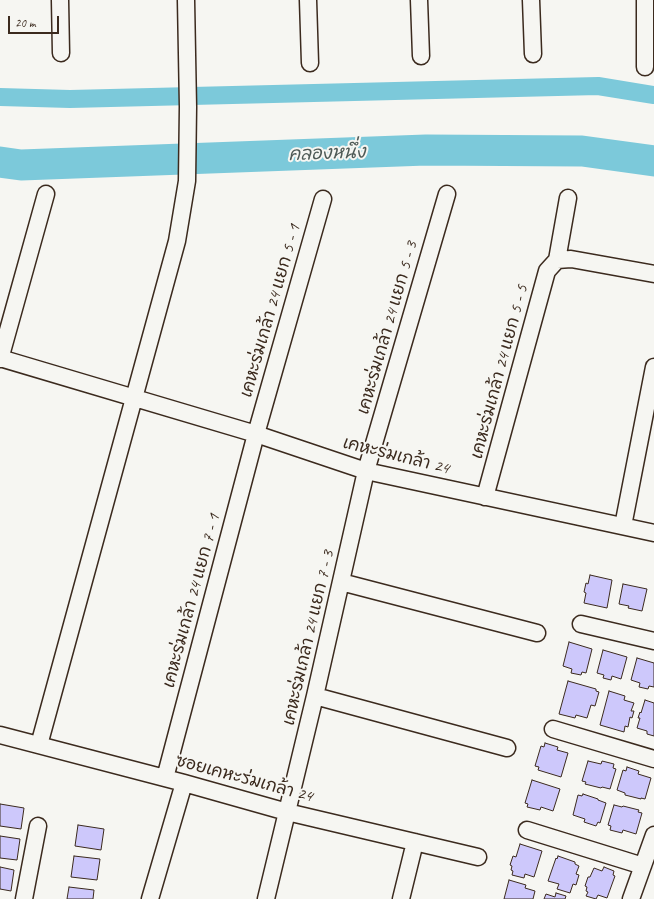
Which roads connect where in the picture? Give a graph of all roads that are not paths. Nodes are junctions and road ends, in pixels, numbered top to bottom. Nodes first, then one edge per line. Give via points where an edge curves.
1 (60, 0) edge
2 (186, 0) edge
3 (308, 0) edge
4 (419, 0) edge
5 (531, 0) edge
6 (645, 0) edge
7 (650, 33) edge
8 (61, 54) dead end
9 (533, 54) dead end
10 (421, 56) dead end
11 (310, 63) dead end
12 (646, 68) dead end
13 (46, 194) dead end
14 (447, 194) dead end
15 (568, 198) dead end
16 (322, 199) dead end
17 (557, 260) junction
18 (654, 274) edge
19 (0, 359) edge
20 (654, 367) edge
21 (133, 398) junction
22 (256, 434) junction
23 (366, 471) junction
24 (485, 497) junction
25 (623, 526) junction
26 (654, 533) edge
27 (341, 582) junction
28 (581, 624) dead end
29 (537, 633) dead end
30 (654, 641) edge
31 (315, 696) junction
32 (553, 729) dead end
33 (0, 735) edge
34 (39, 745) junction
35 (507, 748) dead end
36 (654, 759) edge
37 (165, 778) junction
38 (184, 783) junction
39 (287, 812) junction
40 (38, 826) dead end
41 (527, 830) dead end
42 (654, 834) edge
43 (415, 842) junction
44 (478, 858) dead end
45 (643, 866) junction
46 (24, 899) edge
47 (150, 899) edge
48 (266, 899) edge
49 (401, 899) edge
50 (631, 899) edge

1 - 8 street
2 - 21 street via 187,181 177,241
3 - 11 street
4 - 10 street
5 - 9 street
6 - 7 street
7 - 12 street
13 - 19 street
14 - 23 street, เคหะร่มเกล้า 24 แยก 5 - 3
15 - 17 street
16 - 22 street, เคหะร่มเกล้า 24 แยก 5 - 1
17 - 18 street via 571,259
17 - 24 street, เคหะร่มเกล้า 24 แยก 5 - 5 via 547,271
19 - 21 street, เคหะร่มเกล้า 24
20 - 25 street
21 - 22 street, เคหะร่มเกล้า 24
21 - 34 street
22 - 23 street, เคหะร่มเกล้า 24
22 - 37 street, เคหะร่มเกล้า 24 แยก 7 - 1
23 - 24 street, เคหะร่มเกล้า 24
23 - 27 street, เคหะร่มเกล้า 24 แยก 7 - 3
24 - 25 street, เคหะร่มเกล้า 24
25 - 26 street, เคหะร่มเกล้า 24
27 - 29 street
27 - 31 street, เคหะร่มเกล้า 24 แยก 7 - 3
28 - 30 street
31 - 35 street
31 - 39 street, เคหะร่มเกล้า 24 แยก 7 - 3
32 - 36 street
33 - 34 street, ซอยเคหะร่มเกล้า 24
34 - 37 street, ซอยเคหะร่มเกล้า 24
37 - 38 street, ซอยเคหะร่มเกล้า 24
38 - 39 street, ซอยเคหะร่มเกล้า 24
38 - 47 street
39 - 43 street, ซอยเคหะร่มเกล้า 24
39 - 48 street, เคหะร่มเกล้า 24 แยก 7 - 3
40 - 46 street
41 - 45 street
42 - 45 street
43 - 44 street, ซอยเคหะร่มเกล้า 24
43 - 49 street
45 - 50 street

